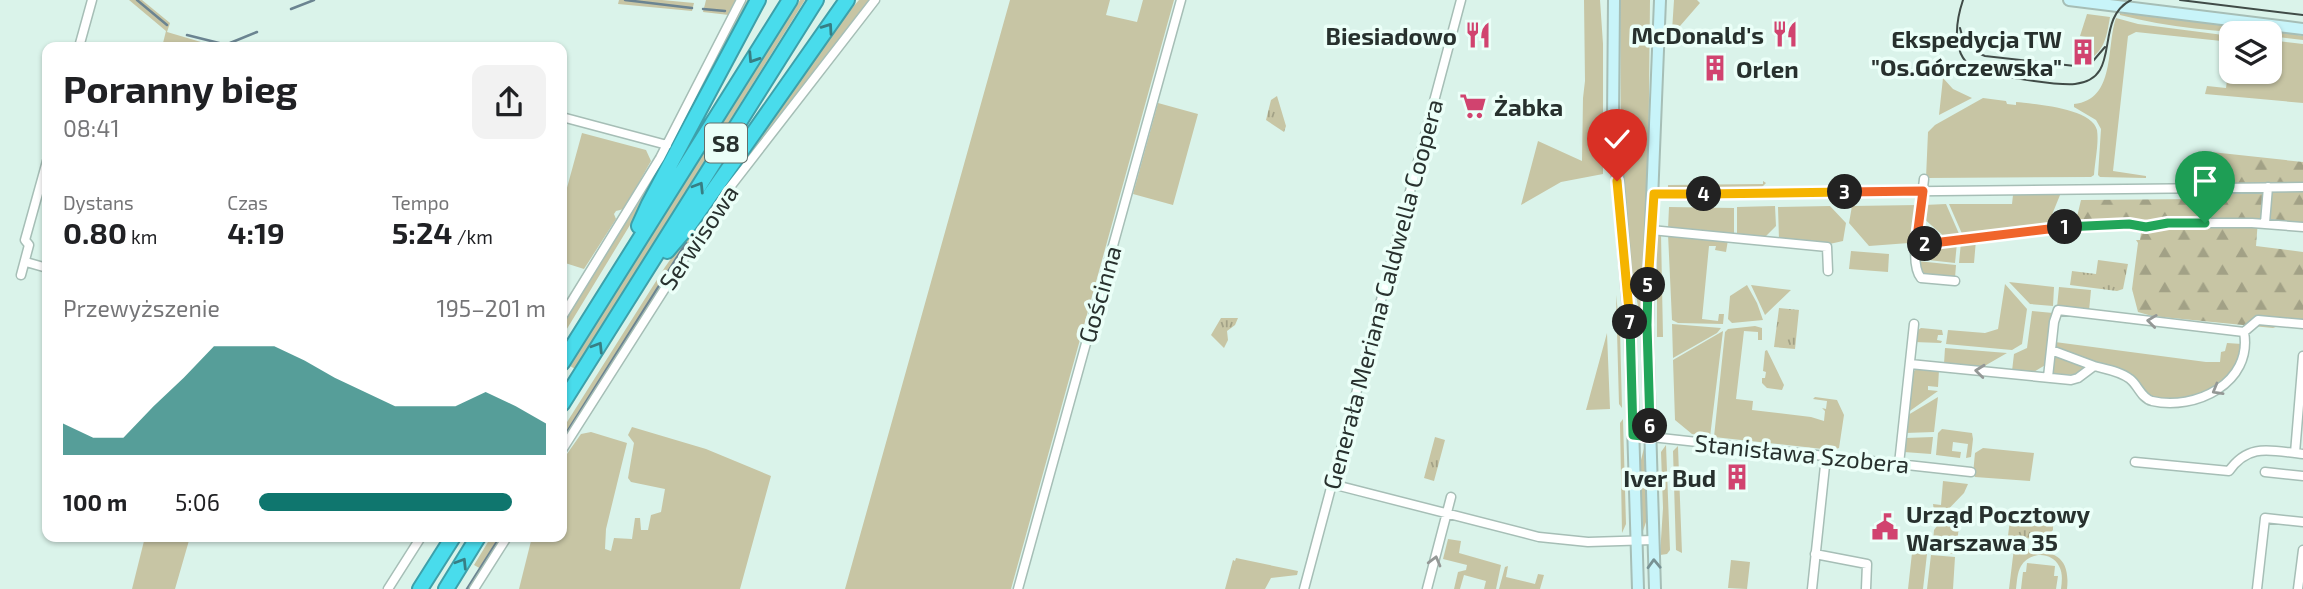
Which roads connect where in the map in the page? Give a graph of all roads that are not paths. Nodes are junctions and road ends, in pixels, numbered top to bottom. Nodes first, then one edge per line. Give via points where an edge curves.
1 (92, 0) edge
2 (741, 0) edge
3 (758, 0) edge
4 (790, 0) edge
5 (816, 0) edge
6 (847, 0) edge
7 (875, 0) edge
8 (1181, 0) edge
9 (1461, 0) edge
10 (1614, 0) edge
11 (1660, 0) edge
12 (2069, 0) edge
13 (2303, 29) edge
14 (80, 42) edge
15 (567, 118) edge
16 (667, 145) junction
17 (42, 179) edge
18 (1924, 179) dead end
19 (2268, 187) junction
20 (2303, 187) edge
21 (1923, 191) junction
22 (1654, 194) junction
23 (2265, 223) junction
24 (2303, 227) edge
25 (1651, 230) junction
26 (1916, 245) junction
27 (26, 262) junction
28 (42, 267) edge
29 (1828, 271) dead end
30 (619, 272) junction
31 (21, 275) dead end
32 (1955, 281) dead end
33 (636, 286) junction
34 (567, 309) edge
35 (1914, 324) dead end
36 (2303, 324) edge
37 (2244, 332) junction
38 (2051, 350) junction
39 (567, 355) edge
40 (2303, 356) edge
41 (1910, 364) junction
42 (2094, 366) junction
43 (2048, 377) junction
44 (567, 396) edge
45 (1633, 435) junction
46 (1651, 437) junction
47 (567, 442) edge
48 (2299, 454) edge
49 (1826, 456) junction
50 (2135, 462) dead end
51 (1899, 464) junction
52 (1971, 472) dead end
53 (2265, 472) dead end
54 (2303, 476) edge
55 (1332, 484) junction
56 (1451, 497) dead end
57 (1447, 514) junction
58 (2303, 522) edge
59 (1637, 540) junction
60 (1653, 540) junction
61 (418, 542) edge
62 (450, 542) edge
63 (475, 542) edge
64 (504, 542) edge
65 (2303, 550) edge
66 (1815, 554) junction
67 (388, 589) edge
68 (420, 589) edge
69 (446, 589) edge
70 (474, 589) edge
71 (1018, 589) edge
72 (1304, 589) edge
73 (1427, 589) edge
74 (1638, 589) edge
75 (1655, 589) edge
76 (1812, 589) edge
77 (1866, 589) edge
78 (2257, 589) edge
79 (2298, 589) edge

1 - 14 street
2 - 16 street
3 - 30 highway via 649,204
4 -> 30 highway, S8
33 -> 5 highway, S8
33 -> 6 highway via 689,225
7 - 47 street, Serwisowa via 727,191
8 - 71 street, Gościnna
9 - 55 street, Generała Meriana Caldwella Coopera
10 - 45 main road via 1613,120 1630,326
11 - 22 main road
12 - 13 main road
15 - 16 street
16 - 34 street
17 - 27 street via 25,240 29,245
18 - 21 street
19 - 20 street
19 - 21 street
19 - 23 street
21 - 22 street
21 - 26 street
22 - 25 main road
23 - 24 street
23 - 26 street via 2076,225
25 - 29 street via 1827,247
25 - 46 main road via 1647,325
26 - 32 street via 1915,267 1921,278
27 - 28 street
27 - 31 street
30 - 39 highway, S8
44 -> 33 highway, S8
35 - 41 street
36 - 37 street via 2258,320
37 -> 38 street via 2058,310
37 -> 42 street via 2234,377 2208,395 2182,404 2150,401 2129,377
38 - 42 street
38 - 43 street
40 - 48 street
43 -> 41 street
41 - 51 street
42 - 43 street via 2078,379
45 - 46 street, Stanisława Szobera
45 - 59 main road
46 - 49 street, Stanisława Szobera
46 - 60 main road
48 - 50 street via 2255,450 2244,454 2229,471
49 - 51 street, Stanisława Szobera
49 - 66 street
51 - 52 street, Stanisława Szobera
53 - 54 street
55 - 57 street
55 - 72 street, Generała Meriana Caldwella Coopera
56 - 57 street
57 - 59 street via 1558,539
73 -> 57 street
58 - 78 street via 2265,518
59 - 60 street
59 - 74 main road
75 -> 60 main road
61 - 67 street
62 - 68 highway
69 -> 63 highway
64 - 70 street
65 - 79 street
66 - 76 street
66 - 77 street via 1867,564

